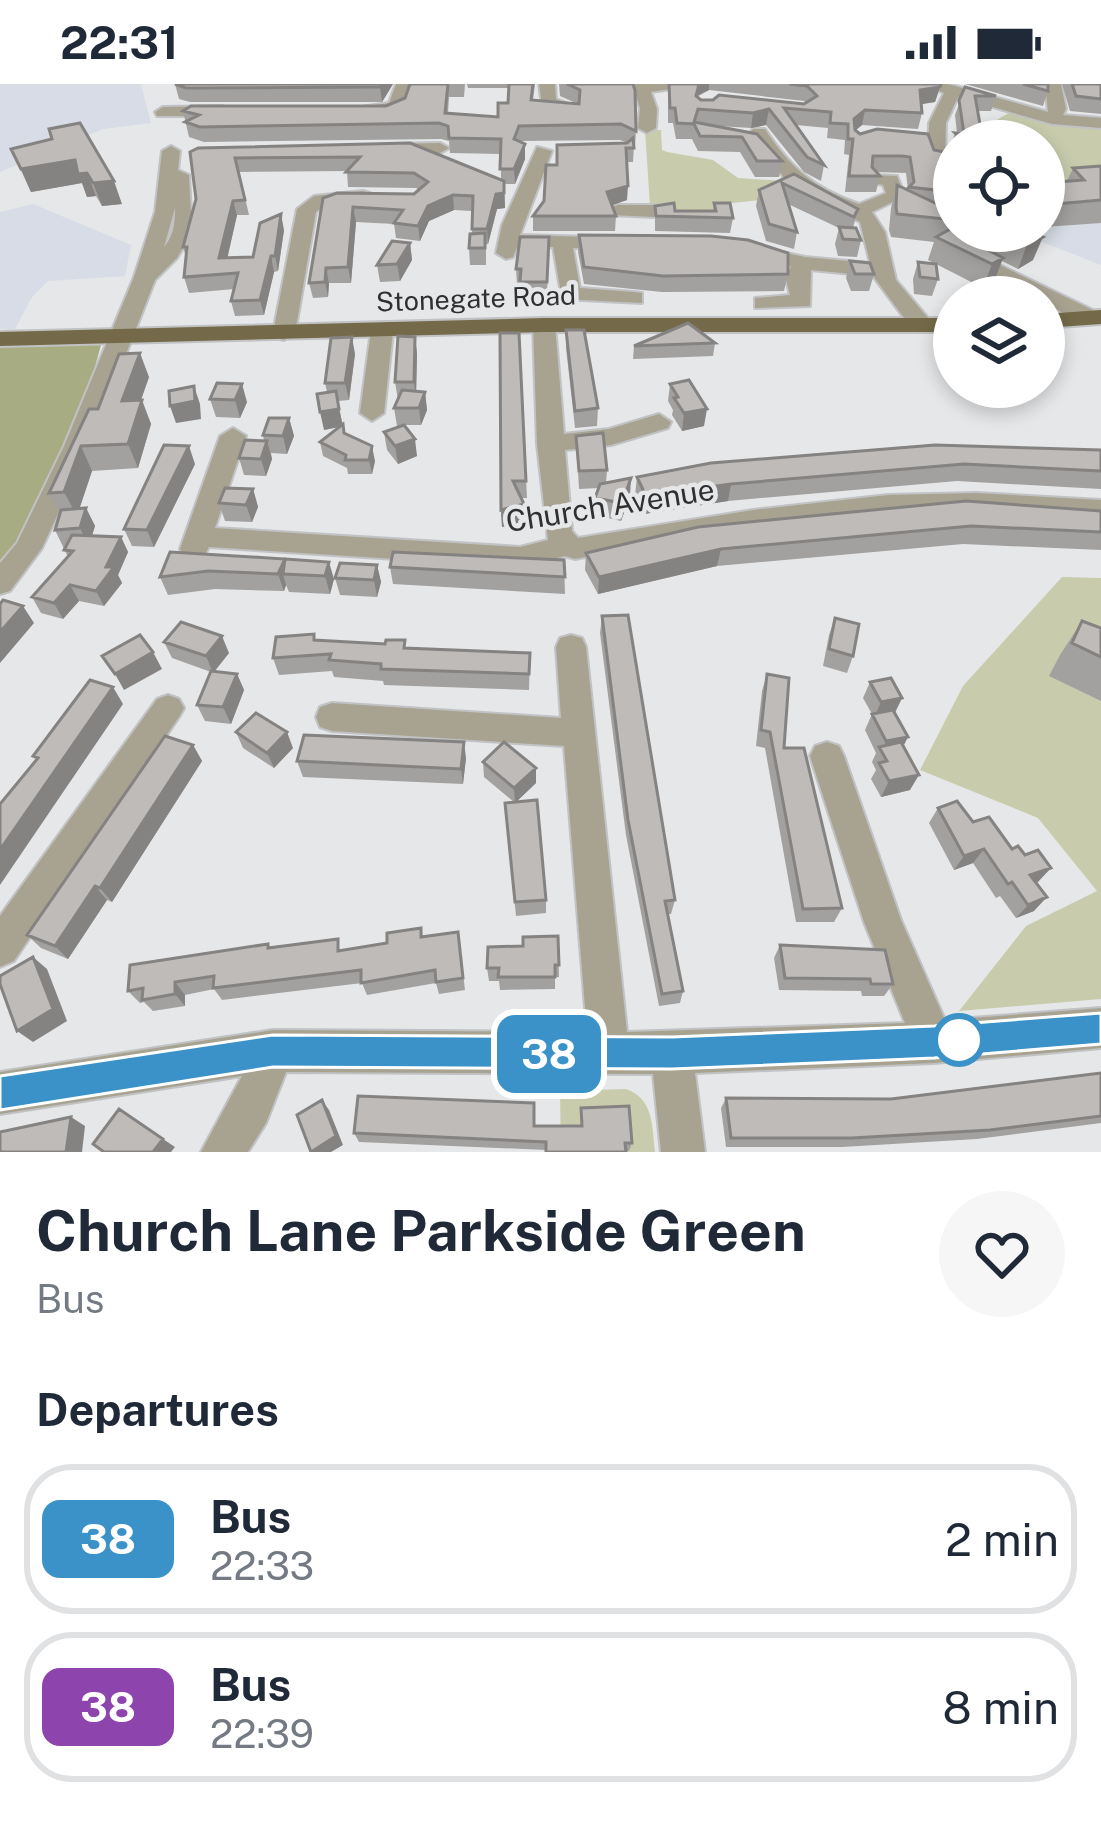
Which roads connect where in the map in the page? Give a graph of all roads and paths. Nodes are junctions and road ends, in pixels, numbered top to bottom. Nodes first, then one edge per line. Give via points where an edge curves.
1 (548, 84) edge
2 (696, 84) edge
3 (930, 84) edge
4 (1053, 84) edge
5 (404, 85) edge
6 (422, 85) edge
7 (642, 86) edge
8 (952, 92) junction
9 (231, 111) edge
10 (345, 111) edge
11 (570, 111) edge
12 (1052, 119) junction
13 (937, 120) edge
14 (1101, 123) edge
15 (647, 128) dead end
16 (756, 137) edge
17 (909, 138) edge
18 (933, 140) edge
19 (440, 148) dead end
20 (373, 149) edge
21 (544, 150) dead end
22 (171, 151) junction
23 (193, 151) edge
24 (880, 179) edge
25 (896, 196) junction
26 (392, 197) edge
27 (920, 199) edge
28 (635, 211) dead end
29 (858, 211) junction
30 (562, 242) junction
31 (727, 244) edge
32 (981, 262) edge
33 (803, 263) junction
34 (881, 270) junction
35 (634, 298) dead end
36 (763, 302) dead end
37 (1095, 317) edge
38 (1065, 319) edge
39 (544, 325) junction
40 (921, 325) junction
41 (933, 325) edge
42 (382, 331) junction
43 (284, 334) junction
44 (0, 339) edge
45 (116, 339) junction
46 (372, 413) dead end
47 (659, 422) dead end
48 (550, 444) junction
49 (221, 448) dead end
50 (1101, 509) edge
51 (566, 544) junction
52 (0, 583) edge
53 (571, 647) dead end
54 (168, 708) dead end
55 (332, 716) dead end
56 (578, 733) junction
57 (827, 756) dead end
58 (0, 948) edge
59 (1101, 1028) edge
60 (934, 1042) junction
61 (273, 1051) junction
62 (672, 1053) junction
63 (609, 1054) junction
64 (0, 1093) edge
65 (223, 1152) edge
66 (683, 1152) edge

1 - 11 street via 548,102
2 - 7 street
3 - 8 street
4 - 12 street
5 - 6 street
5 - 10 street via 388,111
7 - 15 street
8 - 12 street
8 - 13 street
9 - 22 street via 161,104
12 - 14 street
16 - 29 street via 794,184
17 - 18 street
19 - 20 street
21 - 30 street via 508,247
22 - 23 street
22 - 45 street via 186,230 179,248 145,278
24 - 25 street via 890,180
25 - 27 street
25 - 29 street
26 - 43 street via 336,197 307,209
28 - 30 street via 639,242
29 - 34 street via 881,248
30 - 35 street via 570,294
31 - 33 street
32 - 37 street
33 - 34 street
33 - 36 street via 802,301
34 - 40 street
37 - 38 main road
39 - 40 main road, Stonegate Road
39 - 42 main road, Stonegate Road
39 - 48 street
40 - 41 main road, Stonegate Road
42 - 43 main road, Stonegate Road
42 - 46 street
43 - 45 main road, Stonegate Road
44 - 45 main road, Stonegate Road
45 - 52 street via 67,466 28,548
47 - 48 street
48 - 51 street via 557,532
49 - 51 street, Church Avenue via 197,543 520,557
50 - 51 street, Church Avenue via 873,506 714,522 575,549
53 - 56 street
54 - 58 street
55 - 56 street
56 - 63 street
57 - 60 street
59 - 60 street
60 - 62 street
61 - 63 street
61 - 64 street
61 - 65 street
62 - 63 street
62 - 66 street

